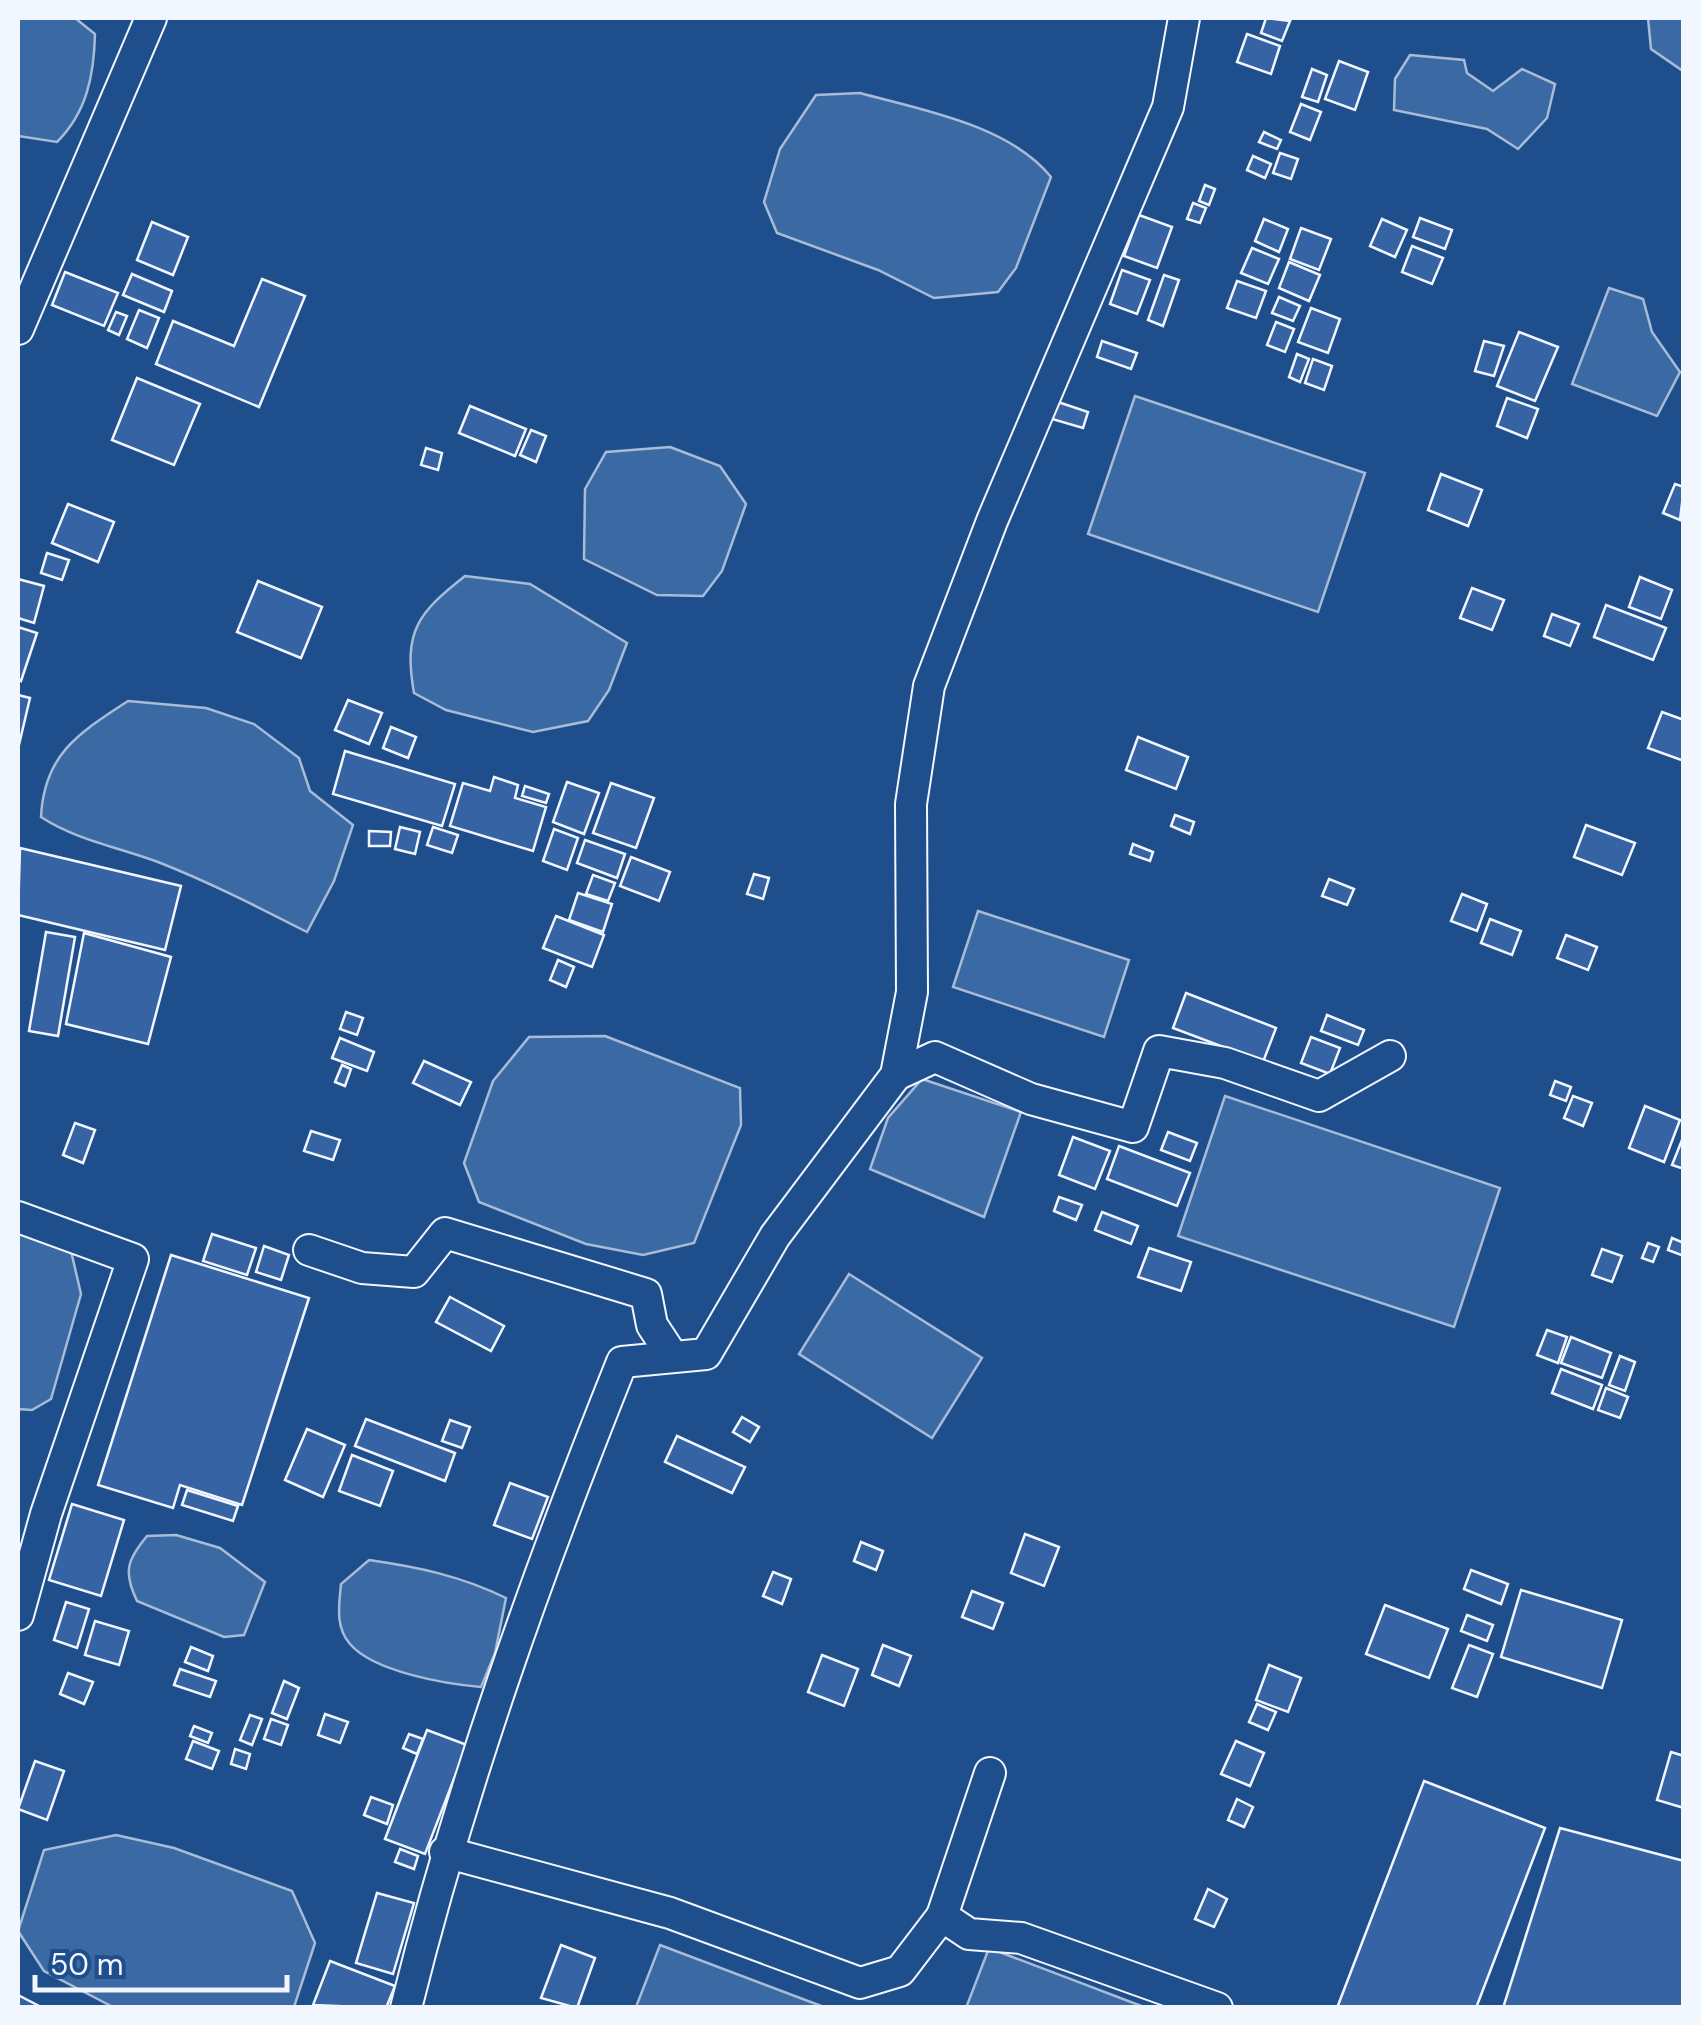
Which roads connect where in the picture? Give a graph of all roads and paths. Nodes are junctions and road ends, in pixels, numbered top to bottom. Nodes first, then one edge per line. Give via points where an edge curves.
1 (151, 18) edge
2 (1184, 18) edge
3 (18, 329) edge
4 (1390, 1056) dead end
5 (896, 1074) junction
6 (18, 1217) edge
7 (309, 1250) dead end
8 (673, 1357) junction
9 (18, 1615) edge
10 (990, 1773) dead end
11 (445, 1852) junction
12 (942, 1916) junction
13 (406, 2008) edge
14 (1217, 2008) edge

1 - 3 street
2 - 5 street via 1168,107 929,686 911,804 912,992
4 - 5 street via 1319,1096 1226,1063 1159,1050 1133,1126 1031,1099 934,1056
5 - 8 street via 775,1236 706,1354
6 - 9 street via 133,1259
7 - 8 street via 362,1268 414,1272 446,1233 478,1242 646,1294 652,1325
8 - 11 street via 622,1362 536,1578
10 - 12 street
11 - 12 street via 670,1913 860,1984 900,1971
11 - 13 street
12 - 14 street via 969,1934 1021,1938

